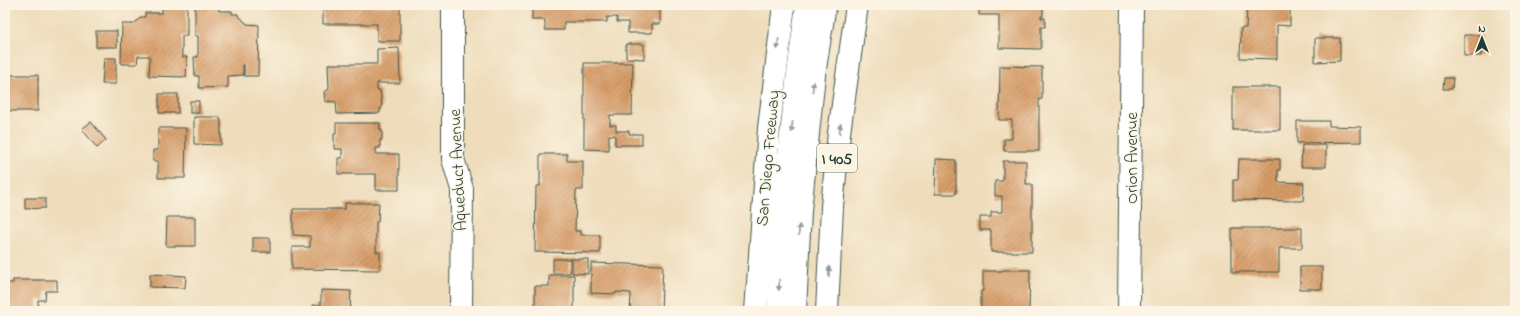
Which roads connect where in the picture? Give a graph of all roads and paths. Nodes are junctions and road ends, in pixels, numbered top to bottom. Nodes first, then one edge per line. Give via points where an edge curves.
1 (453, 5) edge
2 (784, 5) edge
3 (807, 5) edge
4 (825, 5) edge
5 (857, 5) edge
6 (1132, 5) edge
7 (461, 311) edge
8 (756, 311) edge
9 (778, 311) edge
10 (795, 311) edge
11 (827, 311) edge
12 (1130, 311) edge

1 - 7 main road, Aqueduct Avenue via 453,159 462,188
2 -> 8 main road, San Diego Freeway via 769,128
3 -> 9 main road via 787,172
10 -> 4 main road via 800,211 814,75
11 -> 5 main road, I 405 via 832,207 839,133
6 - 12 main road, Orion Avenue

